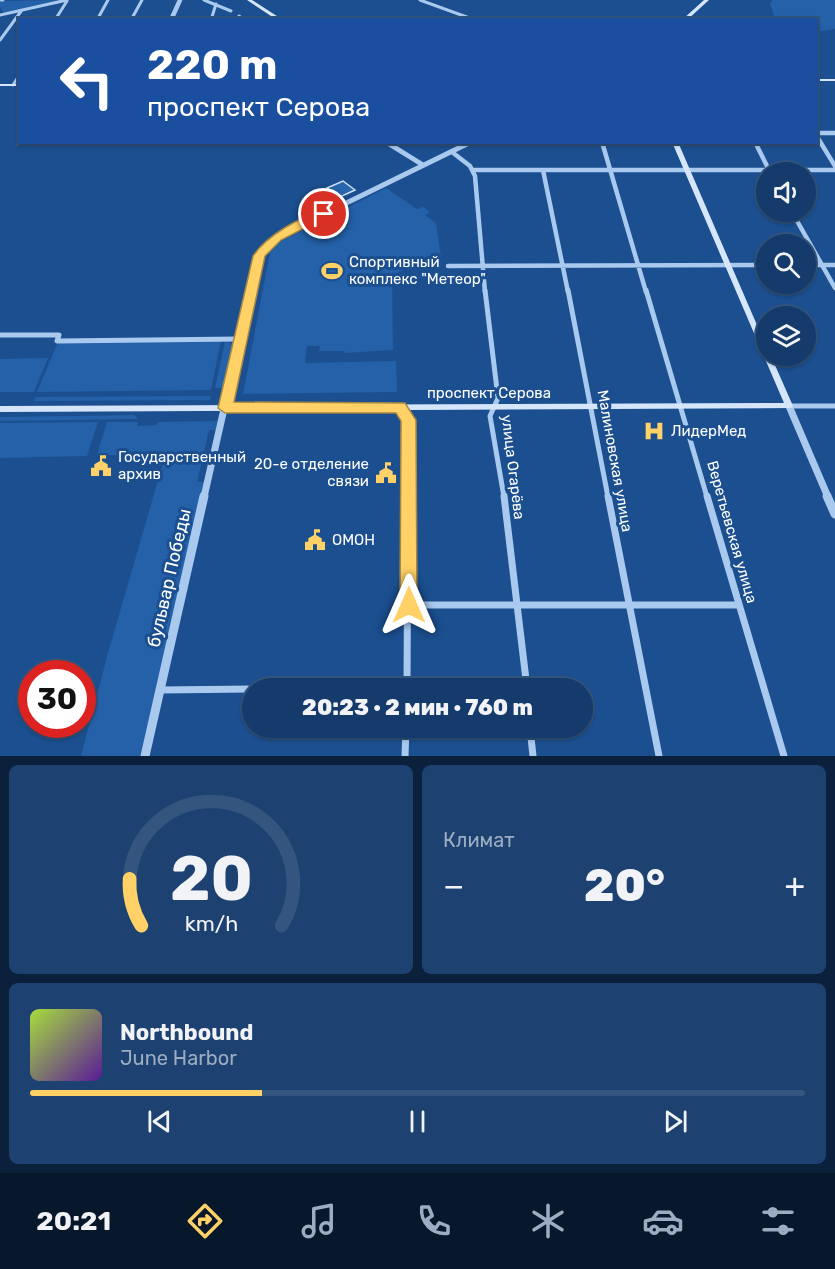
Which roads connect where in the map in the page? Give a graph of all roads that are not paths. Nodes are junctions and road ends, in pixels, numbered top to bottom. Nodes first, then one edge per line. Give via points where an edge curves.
1 (68, 0) edge
2 (108, 0) edge
3 (142, 0) edge
4 (180, 0) edge
5 (204, 0) edge
6 (249, 0) edge
7 (420, 0) edge
8 (707, 0) edge
9 (216, 4) junction
10 (0, 10) edge
11 (22, 10) junction
12 (231, 11) dead end
13 (1, 15) edge
14 (56, 18) edge
15 (98, 18) edge
16 (133, 18) edge
17 (172, 18) edge
18 (212, 18) edge
19 (278, 18) edge
20 (470, 18) edge
21 (686, 18) edge
22 (0, 40) edge
23 (18, 77) edge
24 (818, 80) edge
25 (835, 80) edge
26 (0, 85) edge
27 (13, 85) junction
28 (18, 85) edge
29 (835, 133) edge
30 (818, 134) edge
31 (818, 137) edge
32 (389, 144) edge
33 (467, 144) edge
34 (603, 144) edge
35 (676, 144) edge
36 (756, 144) edge
37 (452, 152) junction
38 (765, 162) edge
39 (423, 165) junction
40 (835, 167) edge
41 (816, 168) edge
42 (473, 170) junction
43 (611, 170) junction
44 (687, 170) junction
45 (543, 171) junction
46 (756, 171) edge
47 (798, 222) edge
48 (638, 264) junction
49 (726, 264) junction
50 (482, 265) junction
51 (563, 265) junction
52 (756, 265) edge
53 (816, 265) edge
54 (822, 265) junction
55 (835, 265) edge
56 (448, 266) dead end
57 (835, 288) edge
58 (0, 335) edge
59 (239, 339) junction
60 (681, 406) junction
61 (789, 406) junction
62 (835, 406) edge
63 (400, 407) junction
64 (493, 407) junction
65 (591, 407) junction
66 (225, 408) junction
67 (0, 409) edge
68 (835, 514) edge
69 (409, 605) junction
70 (628, 605) junction
71 (740, 605) junction
72 (519, 606) junction
73 (407, 678) edge
74 (525, 678) edge
75 (242, 689) edge
76 (160, 690) junction
77 (406, 738) edge
78 (531, 738) edge
79 (145, 756) edge
80 (405, 756) edge
81 (533, 756) edge
82 (659, 756) edge
83 (784, 756) edge

1 - 11 street
1 - 14 street
2 - 15 street
3 - 16 street
4 - 17 street
5 - 9 street
6 - 19 main road
7 - 20 street
8 - 21 main road
9 - 12 street
9 - 18 street
10 - 13 street
11 - 13 street
11 - 22 street
23 - 27 street
24 - 25 main road
26 - 27 main road
27 - 28 main road
29 - 30 street
31 - 40 street
32 - 39 street
33 - 37 street, бульвар Победы
34 - 43 street, Веретьевская улица
35 - 44 main road
36 - 38 street
37 - 39 street, бульвар Победы
37 - 42 street
39 - 59 street, бульвар Победы via 269,244 256,264
40 - 41 street
42 - 45 street
42 - 50 street, улица Огарёва
43 - 44 street
43 - 45 street
43 - 48 street, Веретьевская улица
44 - 46 street
44 - 49 main road
45 - 51 street, Малиновская улица
47 - 54 street
48 - 49 street
48 - 51 street
48 - 60 street, Веретьевская улица
49 - 52 street
49 - 61 main road
50 - 51 street
50 - 56 street
50 - 64 street, улица Огарёва via 498,398
51 - 65 street, Малиновская улица
53 - 54 street
54 - 55 street
54 - 57 street
58 - 59 street via 60,335 57,341
59 - 66 street, бульвар Победы
60 - 61 main road, проспект Серова
60 - 65 main road, проспект Серова
60 - 71 street, Веретьевская улица
61 - 62 street, проспект Серова
61 - 68 street
63 - 64 main road, проспект Серова
63 - 66 main road, проспект Серова
63 - 69 street via 408,420
64 - 65 main road, проспект Серова
64 - 72 street, улица Огарёва via 490,416
65 - 70 street, Малиновская улица
66 - 67 main road, проспект Серова
66 - 76 street, бульвар Победы
69 - 72 street
69 - 73 street
70 - 71 street
70 - 72 street
70 - 82 street, Малиновская улица
71 - 83 street, Веретьевская улица
72 - 74 street, улица Огарёва
75 - 76 street
76 - 79 street, бульвар Победы
77 - 80 street
78 - 81 street

